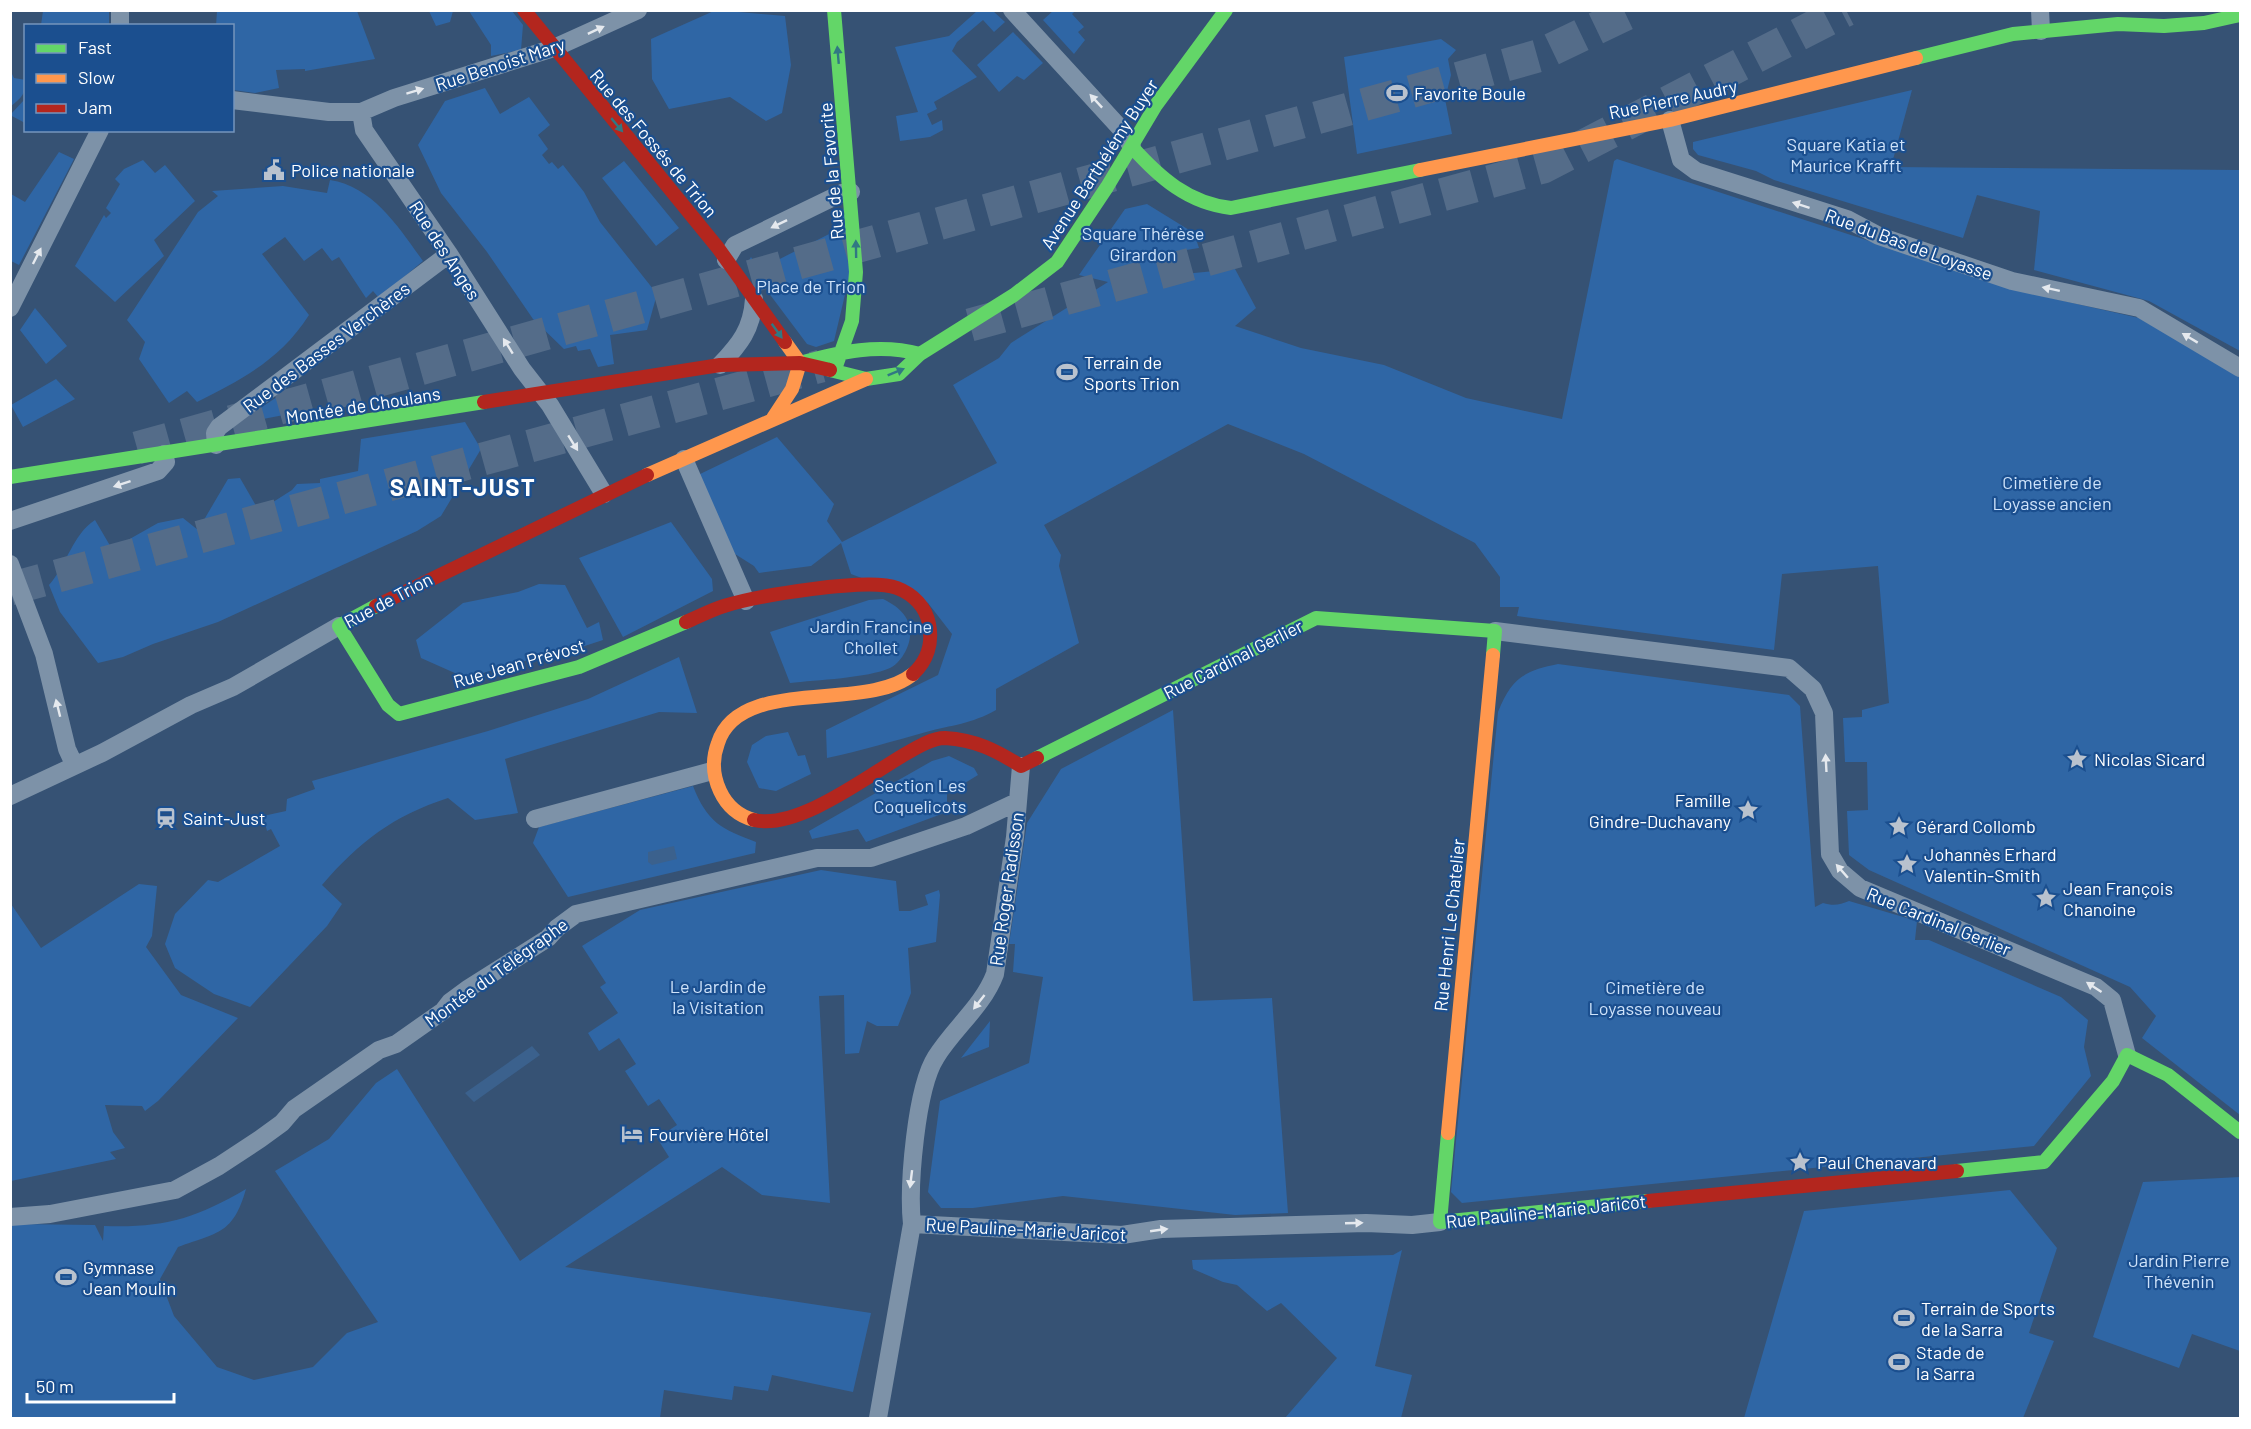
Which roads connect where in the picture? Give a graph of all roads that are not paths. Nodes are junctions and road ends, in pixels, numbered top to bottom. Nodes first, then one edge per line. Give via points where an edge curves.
1 (524, 10) edge
2 (638, 10) edge
3 (834, 10) edge
4 (1012, 10) edge
5 (1226, 10) edge
6 (2040, 10) edge
7 (2241, 15) edge
8 (2041, 31) junction
9 (554, 48) junction
10 (234, 100) edge
11 (361, 112) junction
12 (1670, 120) junction
13 (99, 132) edge
14 (1132, 147) junction
15 (851, 192) junction
16 (449, 254) junction
17 (726, 260) junction
18 (754, 299) junction
19 (10, 308) edge
20 (845, 350) junction
21 (920, 354) junction
22 (800, 363) junction
23 (720, 365) junction
24 (2241, 368) edge
25 (833, 373) junction
26 (866, 379) junction
27 (541, 394) junction
28 (807, 403) junction
29 (773, 418) junction
30 (216, 445) junction
31 (164, 454) junction
32 (684, 459) junction
33 (10, 477) edge
34 (604, 494) junction
35 (10, 521) edge
36 (10, 564) edge
37 (746, 601) junction
38 (339, 626) junction
39 (1496, 631) junction
40 (74, 764) junction
41 (1021, 766) junction
42 (712, 771) junction
43 (10, 796) edge
44 (1017, 802) junction
45 (535, 819) dead end
46 (2127, 1055) junction
47 (2241, 1132) edge
48 (10, 1217) edge
49 (1440, 1222) junction
50 (912, 1224) junction
51 (878, 1419) edge

1 - 9 street, Rue des Fossés de Trion
9 -> 2 street, Rue Benoist Mary
15 -> 3 street, Rue de la Favorite
14 -> 4 street via 1121,129
5 - 14 street, Avenue Barthélémy Buyer via 1156,105
6 - 8 street
7 - 8 street, Rue Pierre Audry via 2184,25 2132,24
8 - 12 street, Rue Pierre Audry via 2013,34
11 -> 9 street, Rue Benoist Mary
9 -> 17 street, Rue des Fossés de Trion
10 - 11 street
11 - 16 street, Rue des Anges via 364,130
12 - 14 street, Rue Pierre Audry via 1231,208 1195,200 1156,175
24 -> 12 street, Rue du Bas de Loyasse via 2139,308 1990,274 1879,237 1846,219 1696,171 1681,160
19 -> 13 street
14 - 21 street, Avenue Barthélémy Buyer via 1057,262 1014,295
15 -> 17 street via 735,245
20 -> 15 street, Rue de la Favorite via 857,268
27 -> 16 street, Rue des Anges
16 - 30 street, Rue des Basses Verchères via 219,427
17 - 18 street, Rue des Fossés de Trion
18 -> 22 street
18 - 23 street via 749,329
20 - 21 street via 904,349
20 - 22 street
20 - 25 street
26 -> 21 street via 899,374
22 - 23 street
22 - 25 street
22 - 29 street via 792,389
23 - 27 street, Montée de Choulans
25 - 26 street
25 - 28 street
26 - 28 street
27 - 30 street, Montée de Choulans
27 -> 34 street, Rue des Anges
28 - 29 street
29 - 32 street, Rue de Trion
30 - 31 street, Montée de Choulans
31 - 33 street, Montée de Choulans
31 -> 35 street via 166,462 158,471
32 - 34 street, Rue de Trion
32 - 37 street
34 - 38 street, Rue de Trion
40 -> 36 street via 44,654
37 - 38 street, Rue Jean Prévost via 723,606 579,667 399,714 388,705
37 - 42 street via 862,583 895,587 922,606 931,638 927,655 905,680 743,711 719,737
38 - 40 street, Rue de Trion via 233,687
39 - 41 street, Rue Cardinal Gerlier via 1316,618
46 -> 39 street, Rue Cardinal Gerlier via 2112,1000 2096,987 1860,888 1840,871 1830,854 1824,713 1813,689 1789,668
39 - 49 street, Rue Henri Le Chatelier
40 - 43 street, Rue de Trion
41 - 42 street via 987,745 942,738 917,747 800,816 762,822 728,805 717,789
41 - 44 street, Rue Roger Radisson
42 - 45 street
44 - 48 street, Montée du Télégraphe via 966,826 871,858 817,858 576,914 548,938 460,995 396,1044 380,1050 294,1109 260,1139 175,1190 50,1214
44 -> 50 street, Rue Roger Radisson via 994,974 985,995 938,1054 925,1082 909,1195
46 - 47 street via 2168,1075
46 - 49 street, Rue Pauline-Marie Jaricot via 2113,1080 2044,1162
50 -> 49 street, Rue Pauline-Marie Jaricot via 1122,1235 1161,1229
50 - 51 street, Rue Roger Radisson

